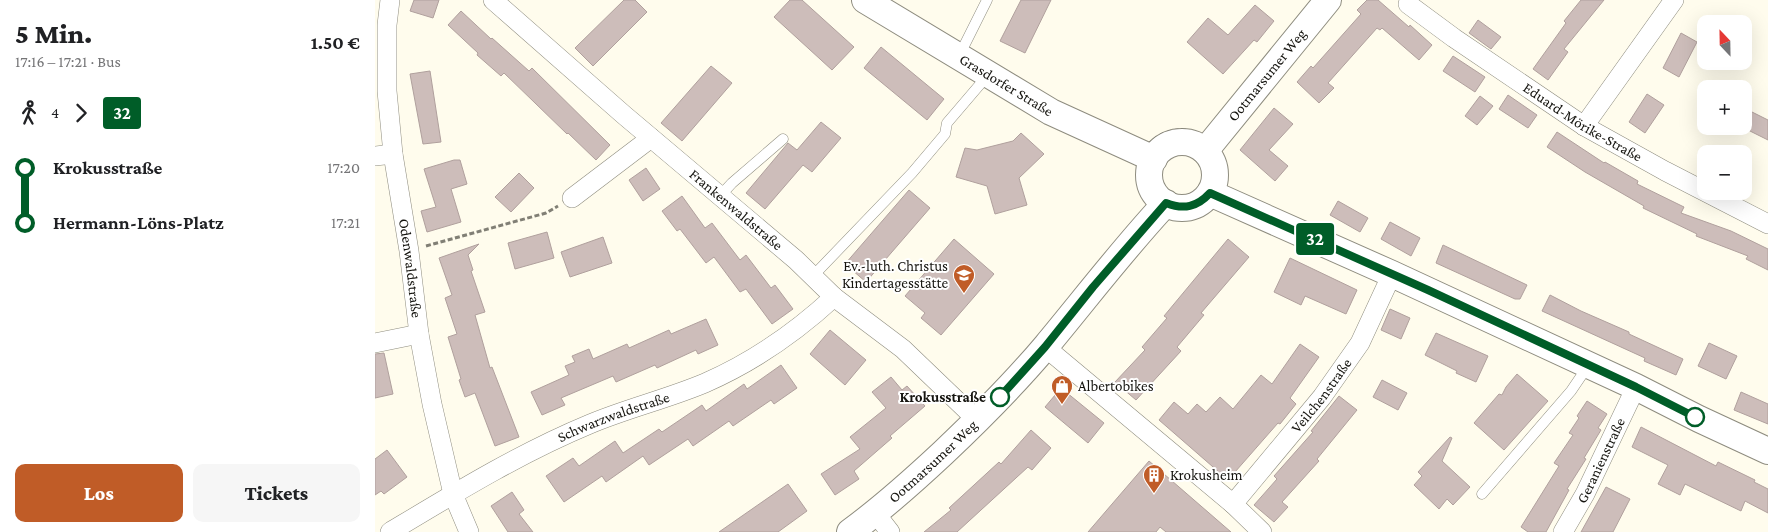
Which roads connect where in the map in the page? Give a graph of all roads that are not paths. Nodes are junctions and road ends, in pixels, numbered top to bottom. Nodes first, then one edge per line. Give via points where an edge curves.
1 (390, 0) edge
2 (493, 0) edge
3 (866, 0) edge
4 (987, 0) edge
5 (1328, 0) edge
6 (1674, 0) edge
7 (1409, 4) dead end
8 (959, 56) junction
9 (989, 74) junction
10 (1583, 126) junction
11 (651, 138) junction
12 (783, 139) dead end
13 (1208, 147) junction
14 (384, 155) edge
15 (1148, 157) junction
16 (1214, 195) junction
17 (720, 196) junction
18 (572, 198) road end
19 (1163, 207) junction
20 (1768, 224) edge
21 (1392, 274) junction
22 (813, 276) junction
23 (833, 297) junction
24 (419, 334) junction
25 (375, 343) edge
26 (1045, 347) junction
27 (1589, 365) junction
28 (1636, 387) junction
29 (977, 420) junction
30 (1768, 451) edge
31 (453, 494) junction
32 (1482, 494) dead end
33 (1233, 504) junction
34 (883, 523) edge
35 (390, 532) edge
36 (469, 532) edge
37 (850, 532) edge
38 (1262, 532) edge
39 (1563, 532) edge

1 - 14 street, Odenwaldstraße
2 - 11 street, Frankenwaldstraße
3 - 8 street, Grasdorfer Straße
4 - 8 lane
5 - 13 street, Ootmarsumer Weg
6 - 10 street
7 - 10 street, Eduard-Mörike-Straße
8 - 9 street, Grasdorfer Straße
9 - 15 street, Grasdorfer Straße via 1051,112
9 - 22 lane via 947,123 945,134 912,173
10 - 20 street, Eduard-Mörike-Straße
11 - 17 street, Frankenwaldstraße
11 - 18 street
12 - 17 lane
13 - 15 street via 1183,142 1171,144
13 - 16 street via 1214,167
14 - 24 street, Odenwaldstraße via 409,251
15 - 19 street via 1151,184
16 - 19 street via 1185,208
16 - 21 street
17 - 22 street, Frankenwaldstraße
19 - 26 street, Ootmarsumer Weg
21 - 27 street
21 - 33 street, Veilchenstraße via 1360,342 1322,397
22 - 23 street, Frankenwaldstraße
23 - 29 street, Frankenwaldstraße via 903,349
23 - 31 street, Schwarzwaldstraße via 794,332 738,366 697,386 592,423
24 - 25 street
24 - 31 street, Odenwaldstraße
26 - 29 street, Ootmarsumer Weg
26 - 33 street
27 - 28 street
27 - 32 lane via 1571,391
28 - 30 street
28 - 39 street, Geranienstraße via 1585,494
29 - 34 street, Ootmarsumer Weg
31 - 35 street, Schwarzwaldstraße
31 - 36 street, Odenwaldstraße
33 - 38 street
34 - 37 street, Ootmarsumer Weg

